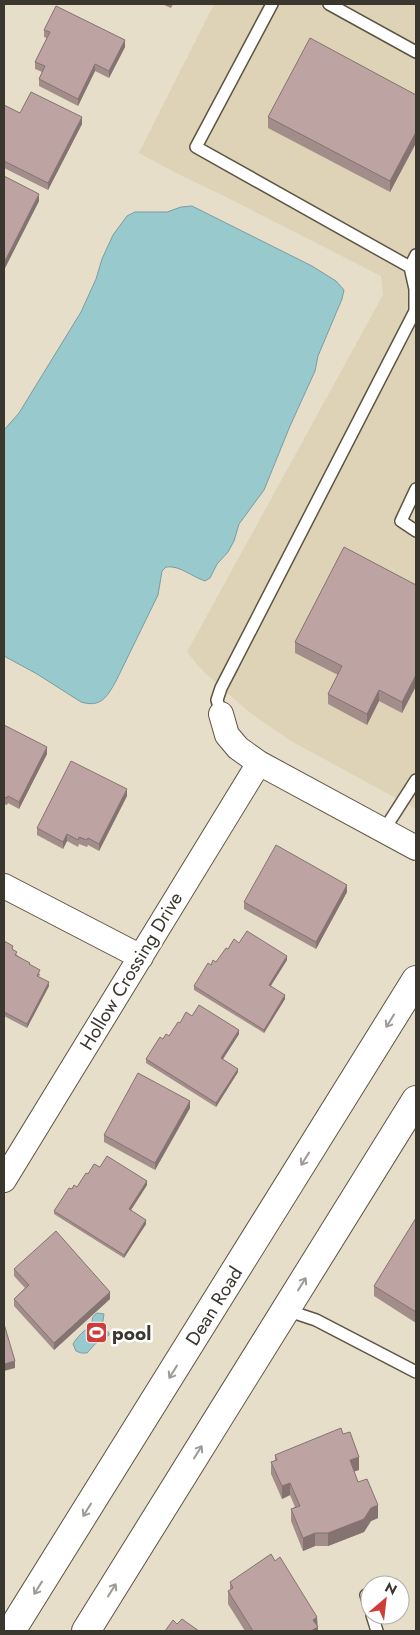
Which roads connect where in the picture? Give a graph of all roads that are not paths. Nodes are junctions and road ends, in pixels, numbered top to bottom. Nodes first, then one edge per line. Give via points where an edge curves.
1 (272, 4) edge
2 (329, 4) edge
3 (416, 52) edge
4 (416, 254) edge
5 (410, 267) junction
6 (416, 311) edge
7 (416, 489) edge
8 (416, 531) edge
9 (221, 714) joint
10 (259, 763) junction
11 (416, 780) edge
12 (384, 830) junction
13 (416, 848) edge
14 (4, 886) edge
15 (141, 957) junction
16 (416, 980) edge
17 (416, 1100) edge
18 (4, 1180) edge
19 (286, 1310) junction
20 (416, 1372) edge
21 (11, 1631) edge
22 (86, 1631) edge

1 - 5 lane via 196,147
2 - 3 lane
4 - 5 lane
5 - 6 lane
6 - 9 lane via 221,688 217,700
7 - 8 lane via 401,521
9 - 10 street via 227,735 238,748
10 - 12 street
10 - 15 street, Hollow Crossing Drive
11 - 12 lane
12 - 13 street
14 - 15 street
15 - 18 street, Hollow Crossing Drive
16 -> 21 main road, Dean Road
19 -> 17 main road
19 - 20 lane via 316,1320
22 -> 19 main road

